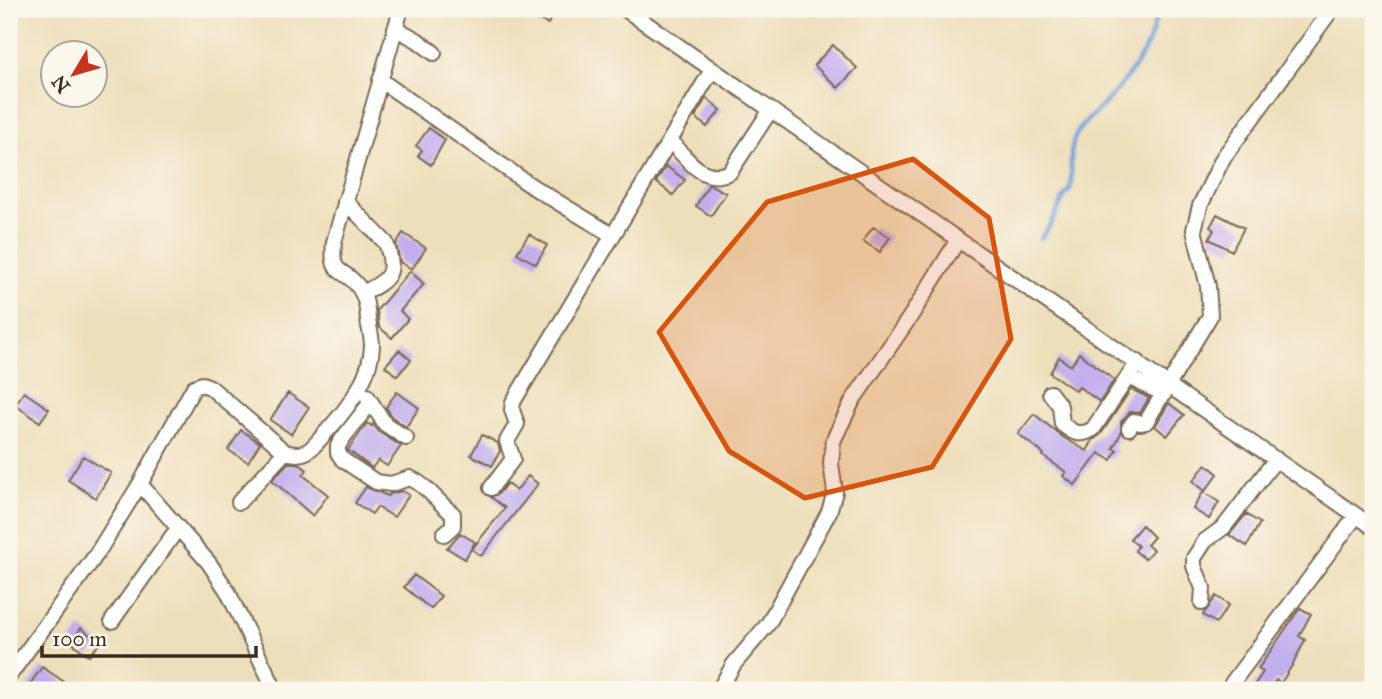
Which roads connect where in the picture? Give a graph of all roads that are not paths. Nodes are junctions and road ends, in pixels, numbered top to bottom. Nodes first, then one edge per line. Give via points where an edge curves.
1 (401, 9) edge
2 (625, 9) edge
3 (1332, 9) edge
4 (395, 29) junction
5 (433, 53) dead end
6 (712, 70) junction
7 (380, 80) junction
8 (770, 111) junction
9 (670, 139) junction
10 (345, 201) junction
11 (612, 235) junction
12 (958, 240) junction
13 (362, 293) junction
14 (1138, 362) junction
15 (1128, 377) junction
16 (359, 387) junction
17 (1167, 389) junction
18 (1050, 393) dead end
19 (371, 402) junction
20 (1129, 428) dead end
21 (406, 438) dead end
22 (285, 452) junction
23 (1276, 459) junction
24 (140, 484) junction
25 (491, 488) dead end
26 (239, 502) dead end
27 (1356, 516) junction
28 (1373, 527) edge
29 (178, 528) junction
30 (444, 534) dead end
31 (1202, 603) dead end
32 (112, 621) dead end
33 (9, 676) edge
34 (1232, 683) dead end
35 (275, 690) edge
36 (719, 690) edge

1 - 4 street
2 - 6 street
3 - 17 street via 1223,158 1200,206 1194,230 1208,286 1210,316
4 - 5 street
4 - 7 street
6 - 8 street
6 - 9 street
7 - 10 street
7 - 11 street via 533,187
8 - 9 street via 724,175 694,168
8 - 12 street
9 - 11 street
10 - 13 street via 332,261
10 - 13 street via 388,249 388,279
11 - 25 street via 513,402 517,424 507,441 513,459
12 - 14 street
12 - 36 street via 853,400 833,441 835,492 829,512 768,624
13 - 16 street via 372,347
14 - 15 street
14 - 17 street
15 - 17 street
15 - 18 street via 1085,434 1062,424 1060,406
16 - 19 street
16 - 22 street via 344,413 306,454
17 - 20 street via 1146,422 1135,421
17 - 23 street
19 - 21 street via 385,424
19 - 30 street via 343,438 338,453 376,482 391,484 410,478 420,482 453,514 453,526
22 - 24 street via 202,383 194,387
22 - 26 street
23 - 27 street
23 - 31 street via 1194,558
24 - 29 street
24 - 33 street via 96,555
27 - 28 street
27 - 34 street
29 - 32 street
29 - 35 street via 228,592

